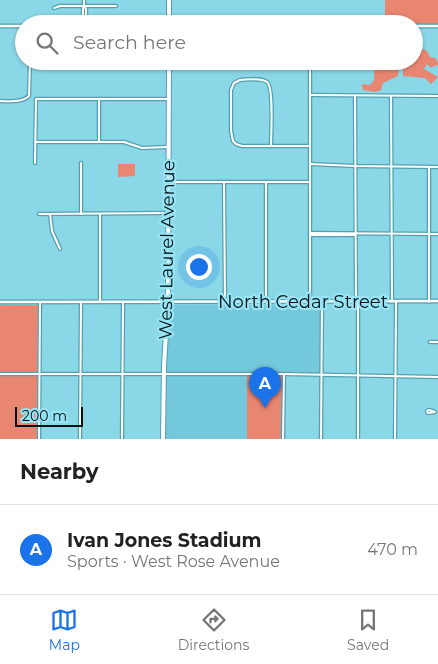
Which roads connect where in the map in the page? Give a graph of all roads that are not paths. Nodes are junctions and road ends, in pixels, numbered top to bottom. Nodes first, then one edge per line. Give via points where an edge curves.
1 (84, 0) edge
2 (169, 0) edge
3 (84, 6) junction
4 (116, 6) dead end
5 (54, 8) dead end
6 (85, 15) edge
7 (169, 15) edge
8 (0, 26) edge
9 (15, 26) edge
10 (423, 26) edge
11 (438, 26) edge
12 (30, 70) edge
13 (169, 70) edge
14 (310, 70) edge
15 (311, 95) junction
16 (355, 96) junction
17 (391, 96) junction
18 (438, 96) edge
19 (99, 99) junction
20 (168, 99) junction
21 (0, 101) edge
22 (35, 142) junction
23 (99, 142) junction
24 (271, 146) junction
25 (310, 146) junction
26 (168, 147) junction
27 (35, 162) dead end
28 (81, 163) dead end
29 (310, 164) junction
30 (355, 166) junction
31 (392, 167) junction
32 (429, 167) junction
33 (438, 167) edge
34 (168, 182) junction
35 (224, 182) junction
36 (266, 182) junction
37 (310, 182) junction
38 (167, 213) junction
39 (39, 214) dead end
40 (50, 214) junction
41 (81, 214) junction
42 (100, 214) junction
43 (310, 234) junction
44 (355, 234) junction
45 (392, 234) junction
46 (429, 234) junction
47 (438, 234) edge
48 (60, 249) dead end
49 (0, 302) edge
50 (168, 302) junction
51 (224, 302) junction
52 (266, 302) junction
53 (310, 302) junction
54 (322, 302) junction
55 (357, 302) junction
56 (394, 302) junction
57 (429, 302) junction
58 (438, 302) edge
59 (40, 303) junction
60 (81, 303) junction
61 (100, 303) junction
62 (123, 303) junction
63 (430, 342) dead end
64 (438, 342) edge
65 (0, 374) edge
66 (39, 374) junction
67 (80, 374) junction
68 (123, 374) junction
69 (164, 374) junction
70 (284, 374) junction
71 (321, 375) junction
72 (358, 376) junction
73 (395, 376) junction
74 (438, 377) edge
75 (39, 439) edge
76 (80, 439) edge
77 (122, 439) edge
78 (163, 439) edge
79 (284, 439) edge
80 (321, 439) edge
81 (358, 439) edge
82 (395, 439) edge

1 - 3 street
2 - 7 main road
3 - 4 street
3 - 5 street
3 - 6 street
8 - 9 street
10 - 11 street
12 - 21 street via 29,96 20,101
13 - 20 main road, West Laurel Avenue
14 - 15 street
15 - 16 street
15 - 25 street
16 - 17 street
16 - 30 street
17 - 18 street
17 - 31 street
19 - 20 street
19 - 22 street via 36,99
19 - 23 street
20 - 26 main road, West Laurel Avenue
22 - 23 street
22 - 27 street
23 - 26 street via 124,142 142,148
24 - 24 street via 242,146 233,141 232,90 237,81 261,80 270,85
24 - 25 street
25 - 29 street
26 - 34 main road, West Laurel Avenue
28 - 41 street
29 - 30 street
29 - 37 street
30 - 31 street
30 - 44 street
31 - 32 street
31 - 45 street
32 - 33 street
32 - 46 street
34 - 35 street
34 - 38 main road, West Laurel Avenue
35 - 36 street
35 - 51 street
36 - 37 street
36 - 52 street
37 - 43 street
38 - 42 street
38 - 50 main road, West Laurel Avenue
39 - 40 street
40 - 41 street
40 - 48 street via 52,231
41 - 42 street
42 - 61 street
43 - 44 street
43 - 53 street
44 - 45 street
44 - 55 street
45 - 46 street
45 - 56 street
46 - 47 street
46 - 57 street
49 - 59 street, North Cedar Street
50 - 51 street, North Cedar Street
50 - 62 street, North Cedar Street
50 - 69 main road, West Laurel Avenue
51 - 52 street, North Cedar Street
52 - 53 street, North Cedar Street
53 - 54 street, North Cedar Street
54 - 55 street, North Cedar Street
54 - 71 street
55 - 56 street, North Cedar Street
55 - 72 street
56 - 57 street, North Cedar Street
56 - 73 street
57 - 58 street, North Cedar Street
59 - 60 street, North Cedar Street
59 - 66 street
60 - 61 street, North Cedar Street
60 - 67 street
61 - 62 street, North Cedar Street
62 - 68 street
63 - 64 street
65 - 66 street
66 - 67 street
66 - 75 street
67 - 68 street
67 - 76 street
68 - 69 street
68 - 77 street
69 - 70 street
69 - 78 main road, West Laurel Avenue
70 - 71 street
70 - 79 street
71 - 72 street
71 - 80 street
72 - 73 street
72 - 81 street
73 - 74 street
73 - 82 street

